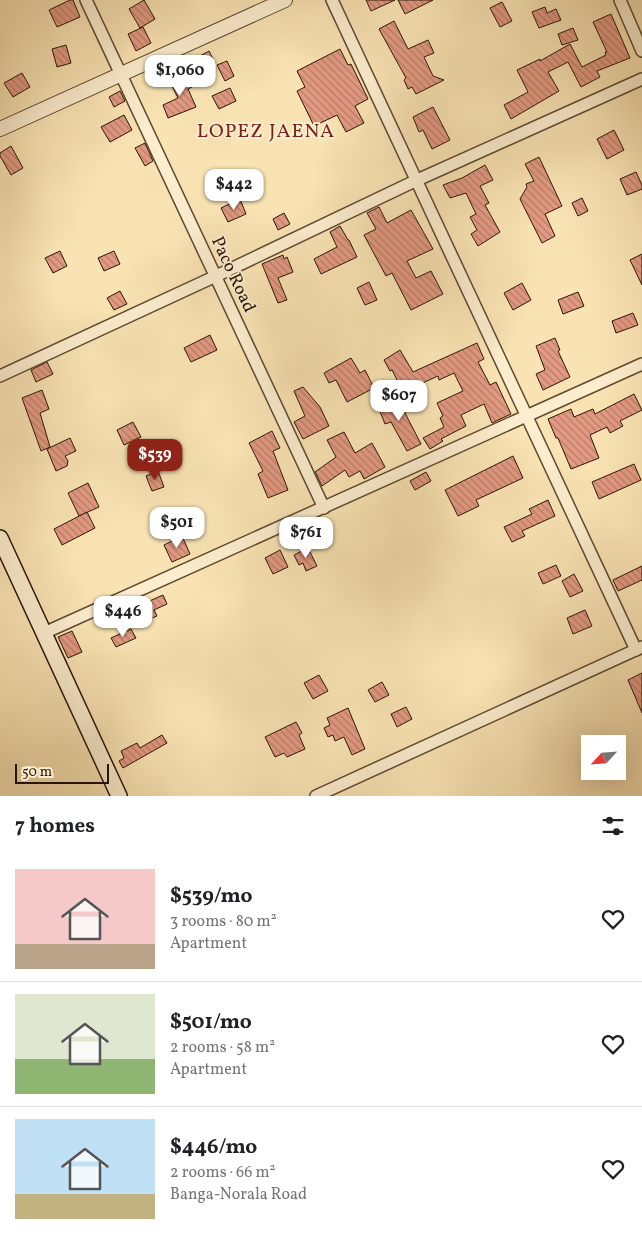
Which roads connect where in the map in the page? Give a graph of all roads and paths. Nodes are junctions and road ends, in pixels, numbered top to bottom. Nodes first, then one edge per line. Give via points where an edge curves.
1 (86, 0) edge
2 (285, 0) edge
3 (332, 0) edge
4 (620, 0) edge
5 (642, 51) edge
6 (121, 74) junction
7 (642, 79) edge
8 (0, 129) edge
9 (415, 181) junction
10 (216, 276) junction
11 (642, 364) edge
12 (0, 376) edge
13 (528, 417) junction
14 (324, 508) junction
15 (0, 538) edge
16 (44, 633) junction
17 (639, 648) edge
18 (119, 796) edge
19 (316, 796) edge

1 - 6 street, Paco Road
2 - 6 street
3 - 9 street
4 - 5 street
6 - 8 street
6 - 10 street, Paco Road
7 - 9 street
9 - 10 street
9 - 13 street
10 - 12 street
10 - 14 street, Paco Road
11 - 13 street
13 - 14 street
13 - 17 street
14 - 16 street
15 - 16 main road
16 - 18 main road
17 - 19 street

